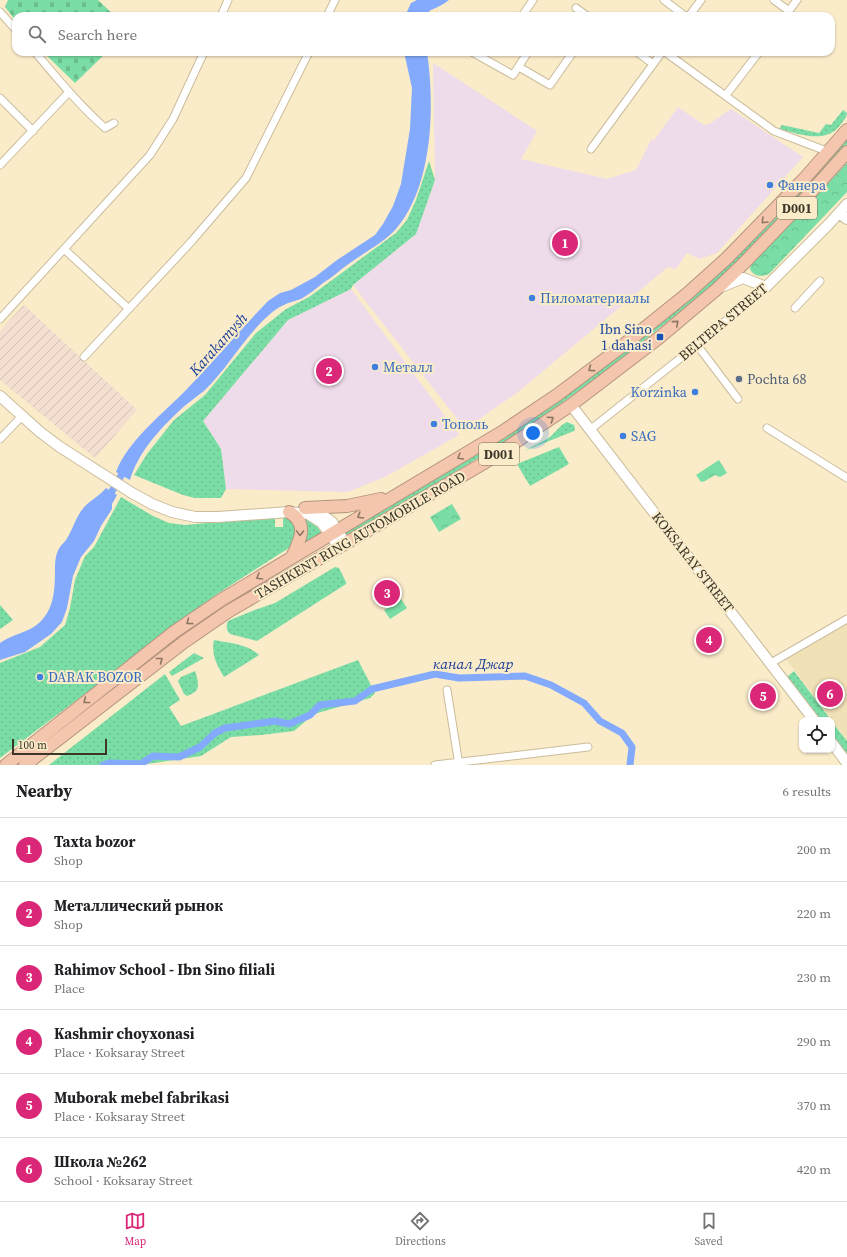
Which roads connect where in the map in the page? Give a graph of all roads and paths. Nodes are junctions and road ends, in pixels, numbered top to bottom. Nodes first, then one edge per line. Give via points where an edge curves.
1 (228, 0) edge
2 (335, 0) edge
3 (532, 0) edge
4 (664, 0) edge
5 (701, 0) edge
6 (774, 0) edge
7 (797, 0) edge
8 (576, 8) dead end
9 (0, 12) edge
10 (223, 12) edge
11 (329, 12) edge
12 (524, 12) edge
13 (582, 12) edge
14 (680, 12) edge
15 (692, 12) edge
16 (785, 12) edge
17 (788, 12) edge
18 (12, 26) edge
19 (38, 56) edge
20 (202, 56) edge
21 (307, 56) edge
22 (479, 56) edge
23 (525, 56) edge
24 (570, 56) edge
25 (642, 56) edge
26 (660, 56) edge
27 (670, 56) edge
28 (755, 56) edge
29 (653, 64) junction
30 (519, 66) junction
31 (69, 92) junction
32 (726, 95) junction
33 (0, 98) edge
34 (114, 123) dead end
35 (847, 130) edge
36 (32, 131) junction
37 (591, 149) dead end
38 (829, 152) junction
39 (847, 152) edge
40 (0, 165) edge
41 (845, 210) edge
42 (64, 249) junction
43 (745, 262) junction
44 (743, 278) junction
45 (820, 281) dead end
46 (766, 287) junction
47 (717, 289) junction
48 (795, 308) dead end
49 (129, 309) junction
50 (0, 319) edge
51 (697, 345) junction
52 (84, 357) dead end
53 (0, 396) edge
54 (738, 399) dead end
55 (571, 405) junction
56 (22, 416) junction
57 (767, 428) dead end
58 (591, 429) junction
59 (0, 439) edge
60 (847, 478) edge
61 (133, 492) junction
62 (394, 496) junction
63 (305, 508) junction
64 (289, 512) junction
65 (334, 532) junction
66 (342, 545) junction
67 (292, 556) junction
68 (221, 600) junction
69 (229, 611) junction
70 (847, 619) edge
71 (771, 663) junction
72 (447, 690) dead end
73 (812, 717) edge
74 (588, 747) dead end
75 (835, 747) edge
76 (847, 763) edge
77 (458, 764) edge
78 (6, 765) edge
79 (25, 765) edge
80 (435, 765) edge

1 - 10 street
2 - 11 street
3 - 12 street
4 - 14 street
5 - 15 street
6 - 16 street
7 - 17 street
8 - 13 street
9 - 18 street
19 - 31 street
20 - 42 street via 173,119 150,155
21 - 49 street via 246,178
22 - 30 street via 513,75
23 - 30 street
24 - 30 street via 550,85
25 - 29 street
26 - 29 street
27 - 32 street
28 - 32 street
29 - 37 street
31 - 34 street via 105,128
31 - 36 street
32 - 38 street via 774,131
33 - 36 street
35 - 38 highway, TASHKENT RING AUTOMOBILE ROAD / D001
36 - 40 street
38 -> 62 highway, TASHKENT RING AUTOMOBILE ROAD / D001 via 727,258 655,320 557,395 502,432
39 - 43 highway, TASHKENT RING AUTOMOBILE ROAD / D001
41 - 46 main road, BELTEPA STREET
42 - 49 street
42 - 50 street
43 - 44 main road
43 - 47 highway, TASHKENT RING AUTOMOBILE ROAD / D001
44 - 46 main road
44 - 47 main road
45 - 48 street
46 - 51 street, BELTEPA STREET
55 -> 47 highway, TASHKENT RING AUTOMOBILE ROAD / D001 via 660,337
49 - 52 street
51 - 54 street
51 - 58 street, BELTEPA STREET
53 - 56 main road
55 - 58 main road, KOKSARAY STREET
66 -> 55 highway, TASHKENT RING AUTOMOBILE ROAD / D001 via 492,458
56 - 59 street
56 - 61 main road
57 - 60 street
58 - 71 main road, KOKSARAY STREET
61 - 63 main road via 162,505 194,512
61 - 64 main road via 162,508 189,516 218,517
62 - 63 highway via 347,506
62 -> 65 highway, D001
63 - 65 main road via 320,512 329,519
64 - 65 main road via 313,516
64 -> 67 highway via 298,520 301,531 299,543
65 - 66 main road
65 - 67 highway, D001
66 - 69 highway, TASHKENT RING AUTOMOBILE ROAD / D001
67 -> 68 highway, D001
68 - 69 highway
68 -> 78 highway, D001 via 174,632
79 -> 69 highway, TASHKENT RING AUTOMOBILE ROAD / D001 via 184,642
70 - 71 street
71 - 73 main road, KOKSARAY STREET
72 - 77 street
74 - 77 street
75 - 76 main road
77 - 80 street

